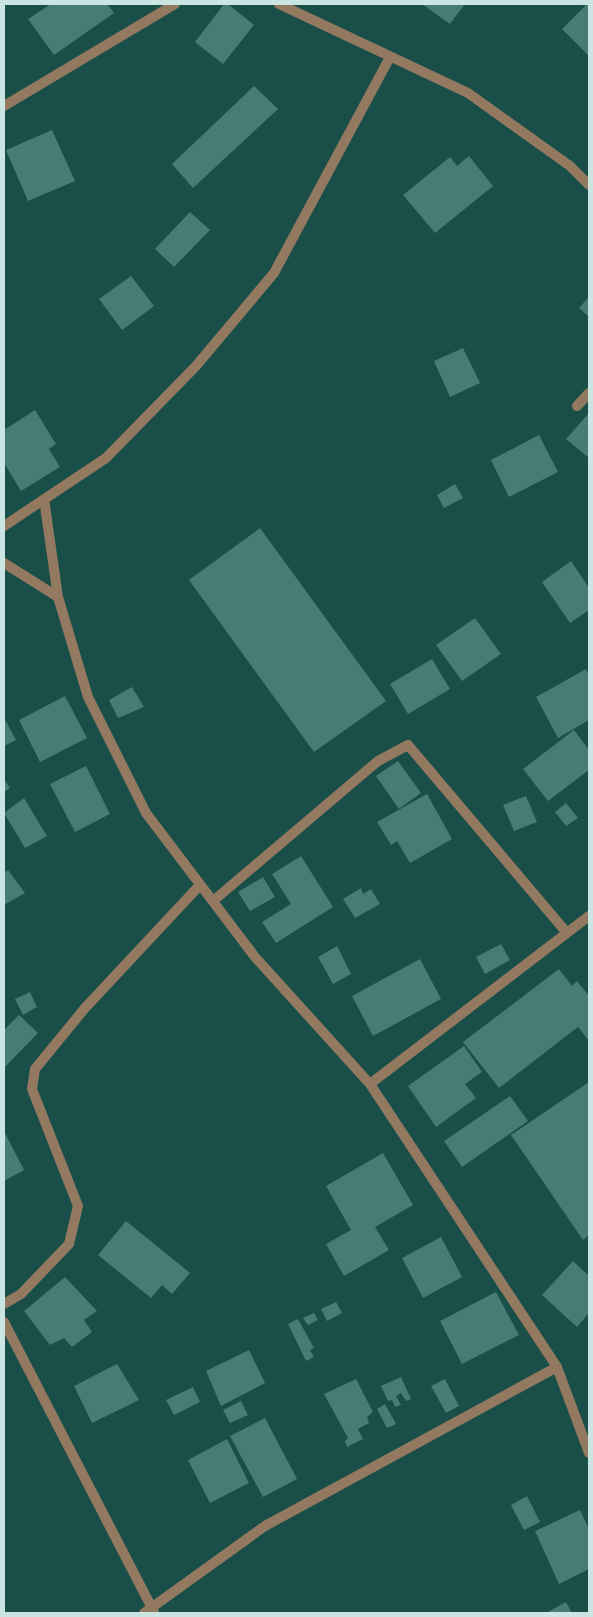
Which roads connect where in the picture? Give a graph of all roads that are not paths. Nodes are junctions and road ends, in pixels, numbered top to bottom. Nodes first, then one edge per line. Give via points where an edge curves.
1 (175, 4) edge
2 (279, 4) edge
3 (390, 57) junction
4 (4, 106) edge
5 (589, 185) edge
6 (589, 393) edge
7 (577, 406) dead end
8 (44, 499) junction
9 (4, 526) edge
10 (4, 563) edge
11 (58, 597) junction
12 (200, 885) junction
13 (213, 901) junction
14 (589, 916) edge
15 (567, 933) junction
16 (370, 1084) junction
17 (4, 1304) edge
18 (4, 1322) edge
19 (556, 1367) junction
20 (589, 1453) edge
21 (150, 1611) edge

1 - 4 street
2 - 3 street
3 - 5 street via 468,93 570,166
3 - 8 street via 274,272 196,366 106,458
6 - 7 street
8 - 9 street
8 - 11 street
10 - 11 street
11 - 12 street via 88,697 146,813
12 - 13 street
12 - 17 street via 85,1008 35,1069 32,1089 78,1206 70,1244 21,1294
13 - 15 street via 378,761 408,745
13 - 16 street via 255,957
14 - 15 street
15 - 16 street
16 - 19 street
18 - 21 street
19 - 20 street
19 - 21 street via 265,1526

